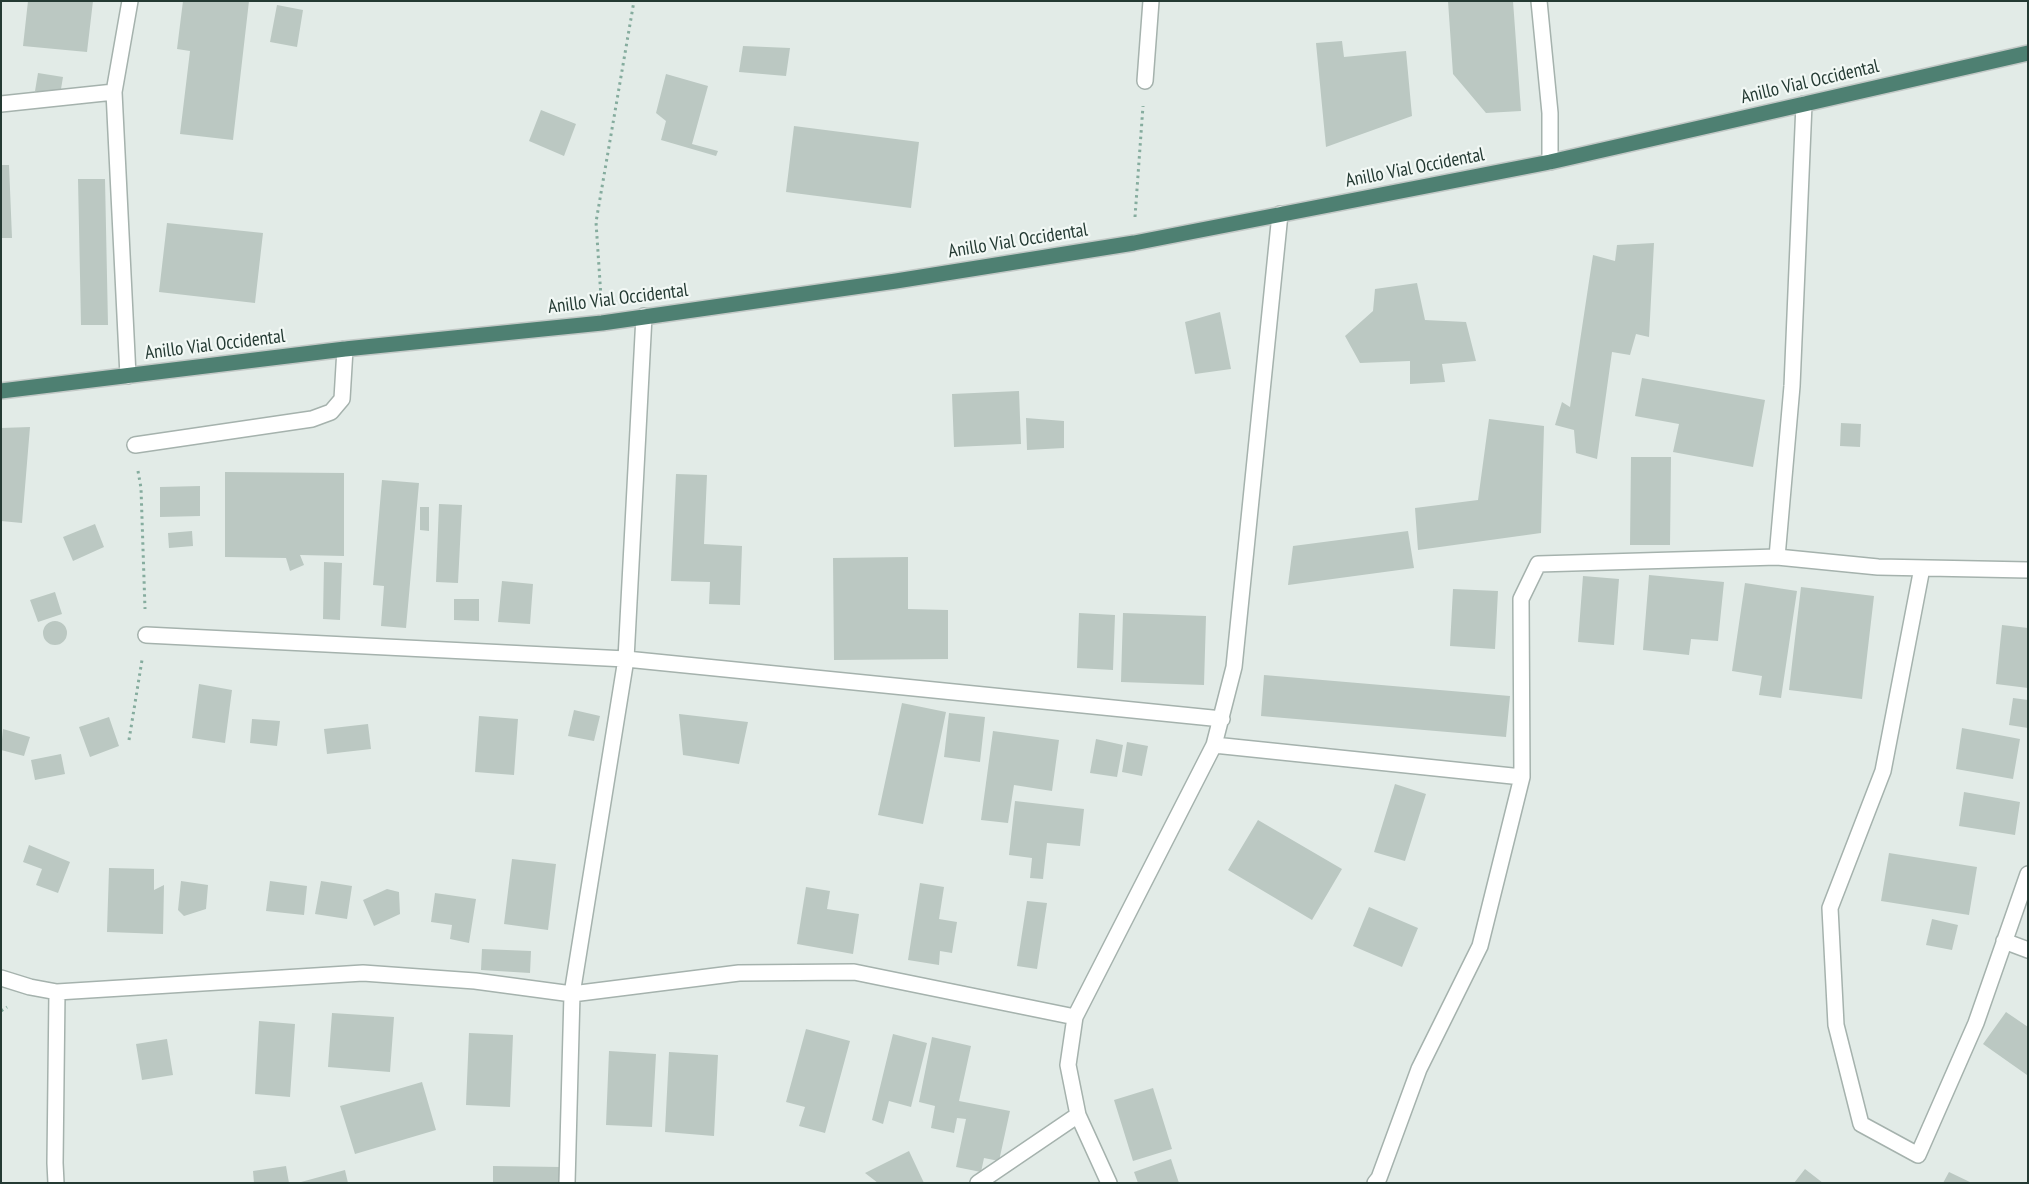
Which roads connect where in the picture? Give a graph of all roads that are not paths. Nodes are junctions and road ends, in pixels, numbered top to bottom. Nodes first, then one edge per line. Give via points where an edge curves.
1 (130, 1) edge
2 (1151, 1) edge
3 (1539, 1) edge
4 (2028, 53) edge
5 (1145, 81) road end
6 (114, 92) junction
7 (1, 104) edge
8 (1804, 104) junction
9 (1550, 162) junction
10 (1280, 214) junction
11 (644, 316) junction
12 (345, 349) junction
13 (128, 376) junction
14 (1, 392) edge
15 (135, 446) road end
16 (1777, 557) junction
17 (1922, 568) junction
18 (2028, 570) edge
19 (146, 635) road end
20 (626, 659) junction
21 (1222, 719) junction
22 (1214, 745) junction
23 (1522, 777) junction
24 (2028, 874) edge
25 (2004, 941) junction
26 (2028, 950) edge
27 (1, 978) edge
28 (57, 992) junction
29 (572, 994) junction
30 (1075, 1017) junction
31 (1078, 1115) junction
32 (56, 1183) edge
33 (567, 1183) edge
34 (978, 1183) edge
35 (1109, 1183) edge
36 (1375, 1183) edge

1 - 6 street
2 - 5 street
3 - 9 street via 1550,113
4 - 8 highway, Anillo Vial Occidental
6 - 7 street
6 - 13 street
8 - 9 highway, Anillo Vial Occidental
8 - 16 street via 1792,386
9 - 10 highway, Anillo Vial Occidental
10 - 11 highway, Anillo Vial Occidental via 896,281
10 - 21 street via 1234,667
11 - 12 highway, Anillo Vial Occidental
11 - 20 street
12 - 13 highway, Anillo Vial Occidental
12 - 15 street via 342,400 330,412 312,420
13 - 14 highway, Anillo Vial Occidental
16 - 17 street
16 - 23 street via 1538,564 1521,599
17 - 18 street
17 - 25 street via 1884,771 1830,908 1836,1025 1860,1124 1918,1155 1976,1023
19 - 20 street
20 - 21 street
20 - 29 street
21 - 22 street
22 - 23 street
22 - 30 street
23 - 36 street via 1480,946 1419,1069
24 - 25 street
25 - 26 street
27 - 28 street via 30,988
28 - 29 street via 363,973 476,981
28 - 32 street
29 - 30 street via 739,973 854,972
29 - 33 street
30 - 31 street via 1068,1064
31 - 34 street
31 - 35 street

